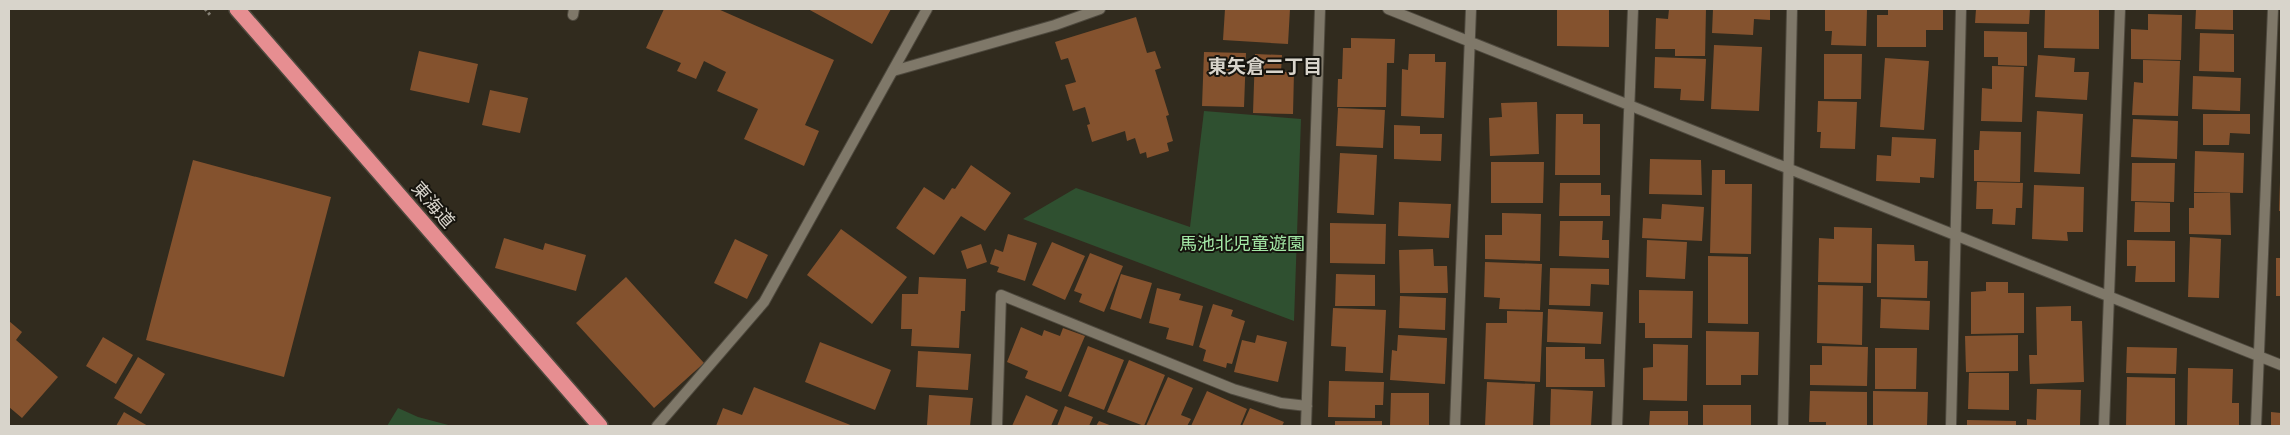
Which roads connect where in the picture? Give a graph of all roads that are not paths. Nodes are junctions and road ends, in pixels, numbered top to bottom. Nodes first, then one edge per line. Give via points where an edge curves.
1 (237, 9) edge
2 (927, 9) edge
3 (1100, 9) edge
4 (1320, 9) edge
5 (1388, 9) edge
6 (1471, 9) edge
7 (1633, 9) edge
8 (1792, 9) edge
9 (1961, 9) edge
10 (2120, 9) edge
11 (2273, 9) edge
12 (1470, 41) junction
13 (892, 71) junction
14 (1629, 105) junction
15 (1789, 169) junction
16 (1955, 235) junction
17 (2110, 296) junction
18 (2258, 356) junction
19 (2281, 365) edge
20 (1307, 406) junction
21 (600, 426) edge
22 (657, 426) edge
23 (997, 426) edge
24 (1306, 426) edge
25 (1455, 426) edge
26 (1617, 426) edge
27 (1783, 426) edge
28 (1951, 426) edge
29 (2104, 426) edge
30 (2256, 426) edge

1 - 21 highway, 東海道
2 - 13 street
3 - 13 street
4 - 20 street
5 - 12 street
6 - 12 street
7 - 14 street
8 - 15 street
9 - 16 street
10 - 17 street
11 - 18 street
12 - 14 street
12 - 25 street
13 - 22 street via 764,302
14 - 15 street
14 - 26 street
15 - 16 street
15 - 27 street
16 - 17 street
16 - 28 street
17 - 18 street
17 - 29 street
18 - 19 street
18 - 30 street
20 - 23 street via 1281,403 1233,389 1001,295
20 - 24 street

